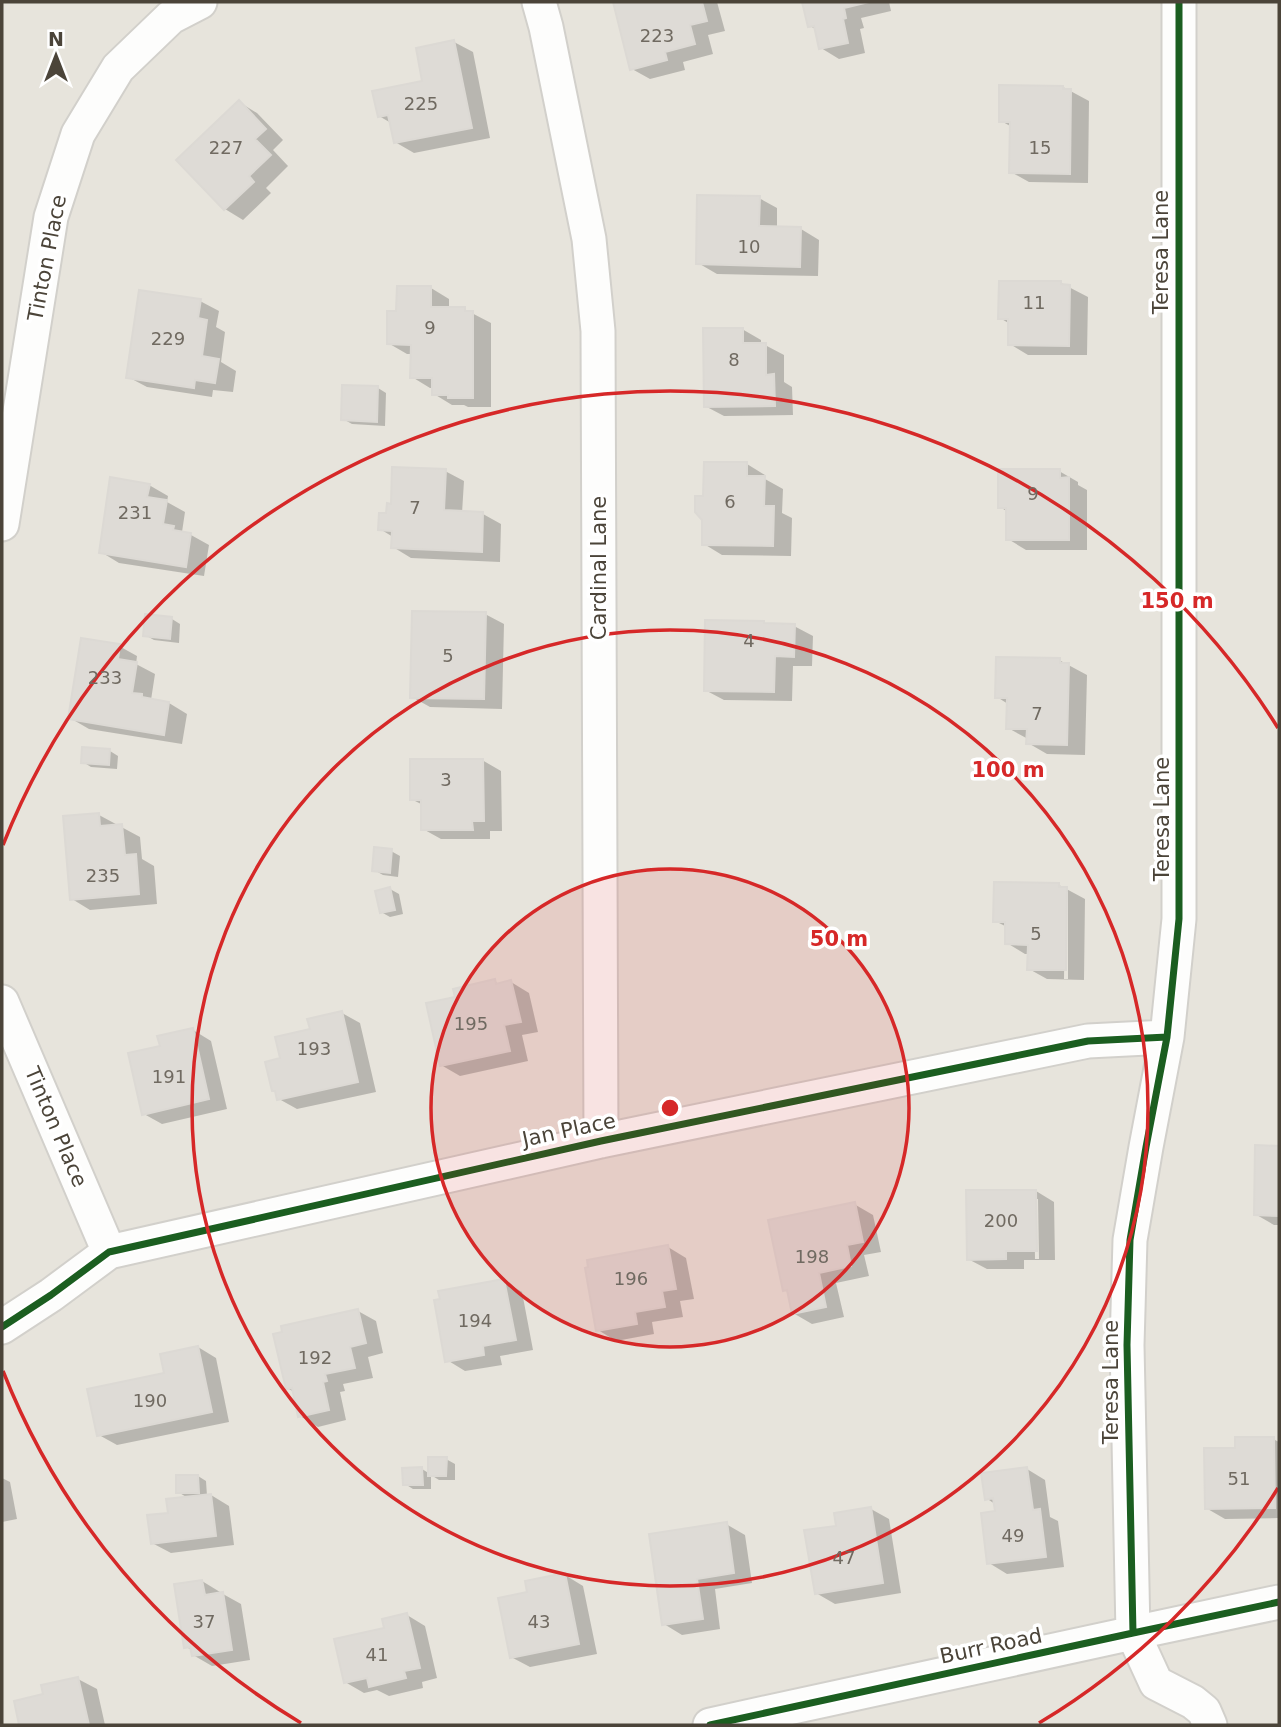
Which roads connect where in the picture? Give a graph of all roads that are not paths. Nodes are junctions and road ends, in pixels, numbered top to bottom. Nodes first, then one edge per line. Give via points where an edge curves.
1 (200, 2) edge
2 (539, 2) edge
3 (1179, 2) edge
4 (2, 524) edge
5 (2, 1002) edge
6 (1167, 1037) junction
7 (601, 1141) junction
8 (109, 1252) junction
9 (2, 1327) edge
10 (1279, 1602) edge
11 (1133, 1633) junction
12 (763, 1719) edge
13 (710, 1725) edge
14 (1210, 1725) edge

1 - 4 street, Tinton Place via 171,17 118,68 78,134 51,217
2 - 7 street, Cardinal Lane via 589,239 598,331
3 - 6 street, Teresa Lane via 1179,919
5 - 8 street, Tinton Place
6 - 7 street, Jan Place via 1088,1041
6 - 11 street, Teresa Lane via 1130,1240 1127,1345
7 - 8 street, Jan Place
8 - 9 street, Jan Place
10 - 11 street, Burr Road
11 - 12 street, Burr Road
11 - 14 street via 1156,1683 1193,1702
12 - 13 street, Burr Road

